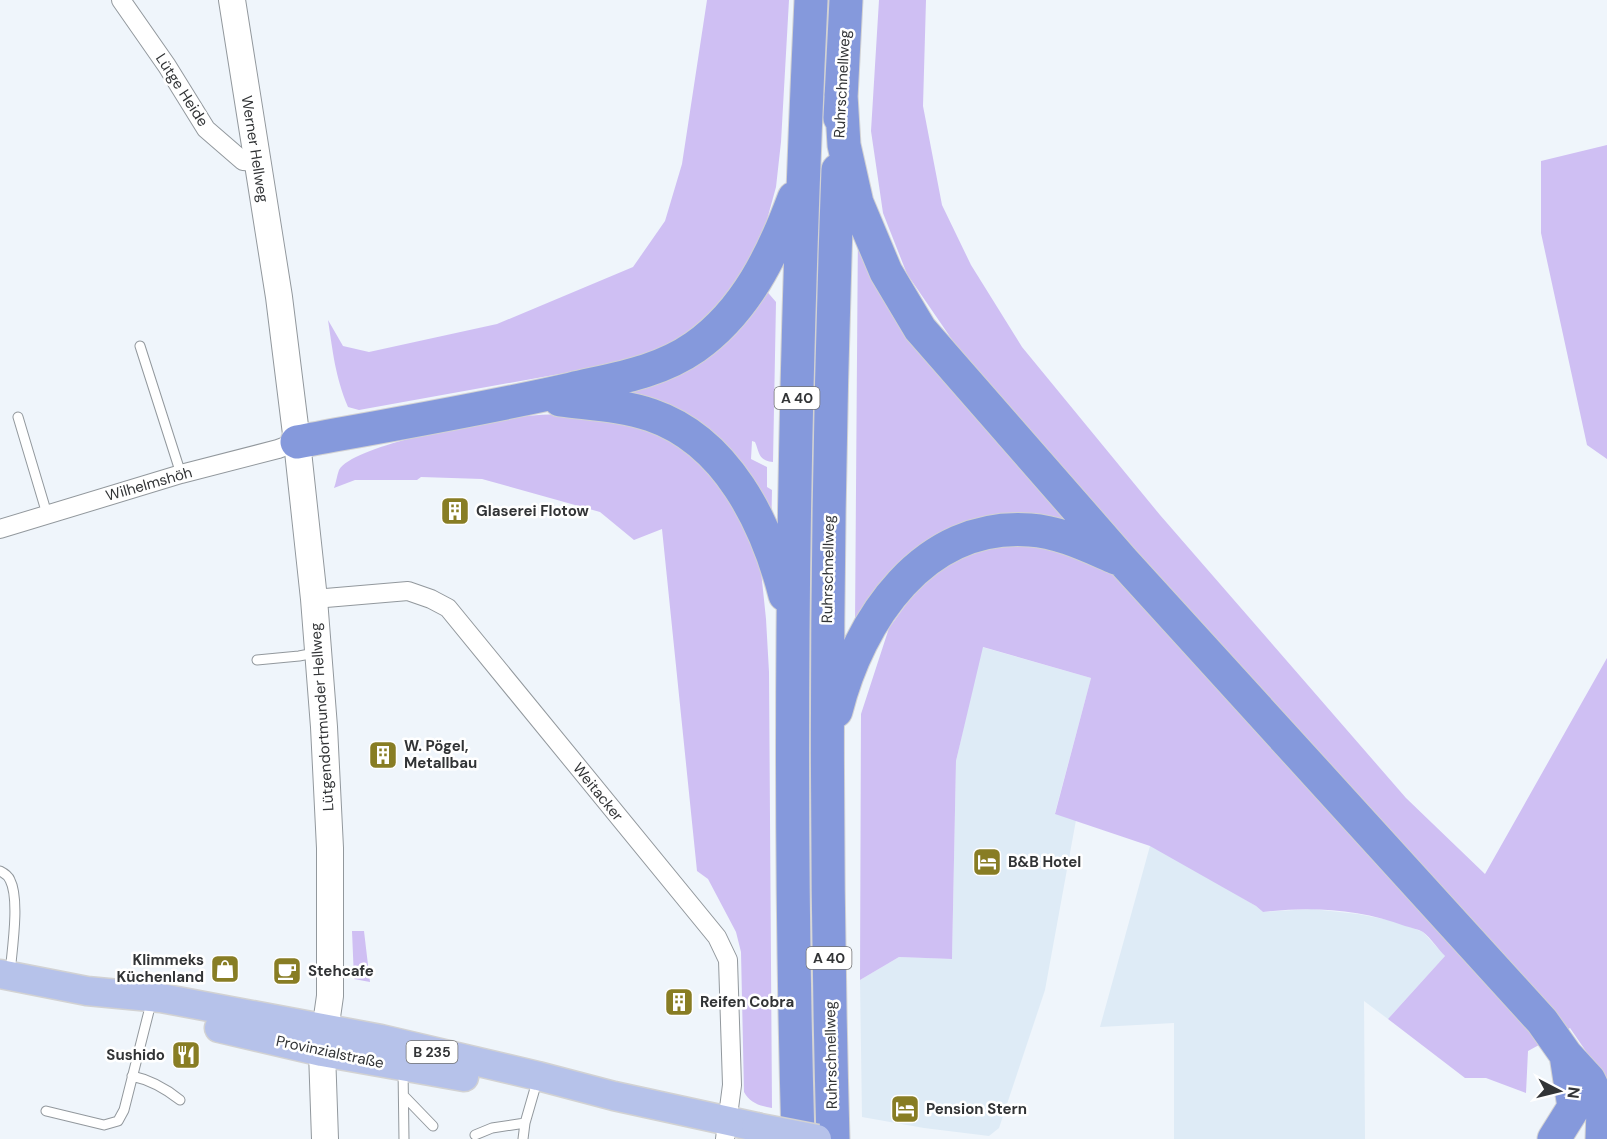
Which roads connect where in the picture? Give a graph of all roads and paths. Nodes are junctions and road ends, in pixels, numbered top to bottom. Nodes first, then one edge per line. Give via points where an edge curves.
1 (121, 0) edge
2 (232, 0) edge
3 (811, 0) edge
4 (846, 0) edge
5 (841, 95) junction
6 (805, 137) junction
7 (257, 162) junction
8 (279, 297) joint
9 (140, 346) dead end
10 (535, 398) junction
11 (18, 417) dead end
12 (297, 441) junction
13 (181, 474) junction
14 (47, 514) junction
15 (0, 529) edge
16 (1124, 561) junction
17 (314, 599) junction
18 (318, 652) junction
19 (793, 659) junction
20 (257, 660) dead end
21 (827, 776) junction
22 (0, 871) edge
23 (5, 974) edge
24 (87, 991) junction
25 (149, 1011) junction
26 (324, 1041) junction
27 (403, 1067) junction
28 (132, 1076) junction
29 (536, 1082) junction
30 (404, 1096) junction
31 (180, 1100) dead end
32 (46, 1111) dead end
33 (1596, 1118) edge
34 (525, 1123) junction
35 (433, 1126) dead end
36 (727, 1130) edge
37 (476, 1135) dead end
38 (325, 1139) edge
39 (404, 1139) edge
40 (523, 1139) edge
41 (798, 1139) edge
42 (817, 1139) edge
43 (833, 1139) edge
44 (1554, 1139) edge
45 (1577, 1139) edge

1 - 7 street, Lütge Heide via 206,129 243,161
2 - 7 main road, Werner Hellweg
3 - 6 highway, A 40
4 - 5 highway, Ruhrschnellweg / A 40
5 - 16 highway via 844,146 857,203 903,302 943,356
5 - 21 highway, Ruhrschnellweg / A 40 via 829,490
6 - 10 highway via 799,182 779,238 758,278 729,317 694,348 657,367
6 - 19 highway, A 40
7 - 8 main road, Werner Hellweg
8 - 12 main road, Lütgendortmunder Hellweg
9 - 13 lane
10 - 12 highway
10 - 19 highway via 628,408 652,415 692,436 711,452 730,473 748,503 778,570 791,627
11 - 14 lane
12 - 13 street, Wilhelmshöh
12 - 17 main road, Lütgendortmunder Hellweg
13 - 14 street, Wilhelmshöh
14 - 15 street, Wilhelmshöh
16 - 21 highway via 1070,538 1029,530 983,533 943,548 890,596 861,644 837,705
16 - 33 highway via 1542,1021 1566,1055
17 - 18 main road, Lütgendortmunder Hellweg
17 - 36 street, Weitacker via 408,591 448,608 717,937 728,960 732,1085
18 - 20 lane
18 - 26 main road, Lütgendortmunder Hellweg via 330,848 330,996
19 - 41 highway, A 40
21 - 43 highway, Ruhrschnellweg / A 40
22 - 23 lane via 10,877 15,892 14,930
23 - 24 main road, Provinzialstraße / B 235
24 - 25 main road, Provinzialstraße / B 235
24 - 26 main road, Provinzialstraße / B 235 via 162,998
25 - 26 main road, Provinzialstraße / B 235
25 - 28 lane
26 - 27 main road, Provinzialstraße / B 235
26 - 29 main road, Provinzialstraße / B 235 via 381,1040
26 - 38 main road, Lütgendortmunder Hellweg
27 - 29 main road, Provinzialstraße / B 235
27 - 30 lane
28 - 31 lane via 165,1088
28 - 32 lane via 118,1121 104,1125
29 - 34 lane
29 - 36 main road, Provinzialstraße / B 235 via 614,1096
30 - 35 lane
30 - 39 lane
33 - 44 highway
33 - 45 highway
34 - 37 lane
34 - 40 lane
36 - 42 main road, Provinzialstraße / B 235, bridge via 756,1127

